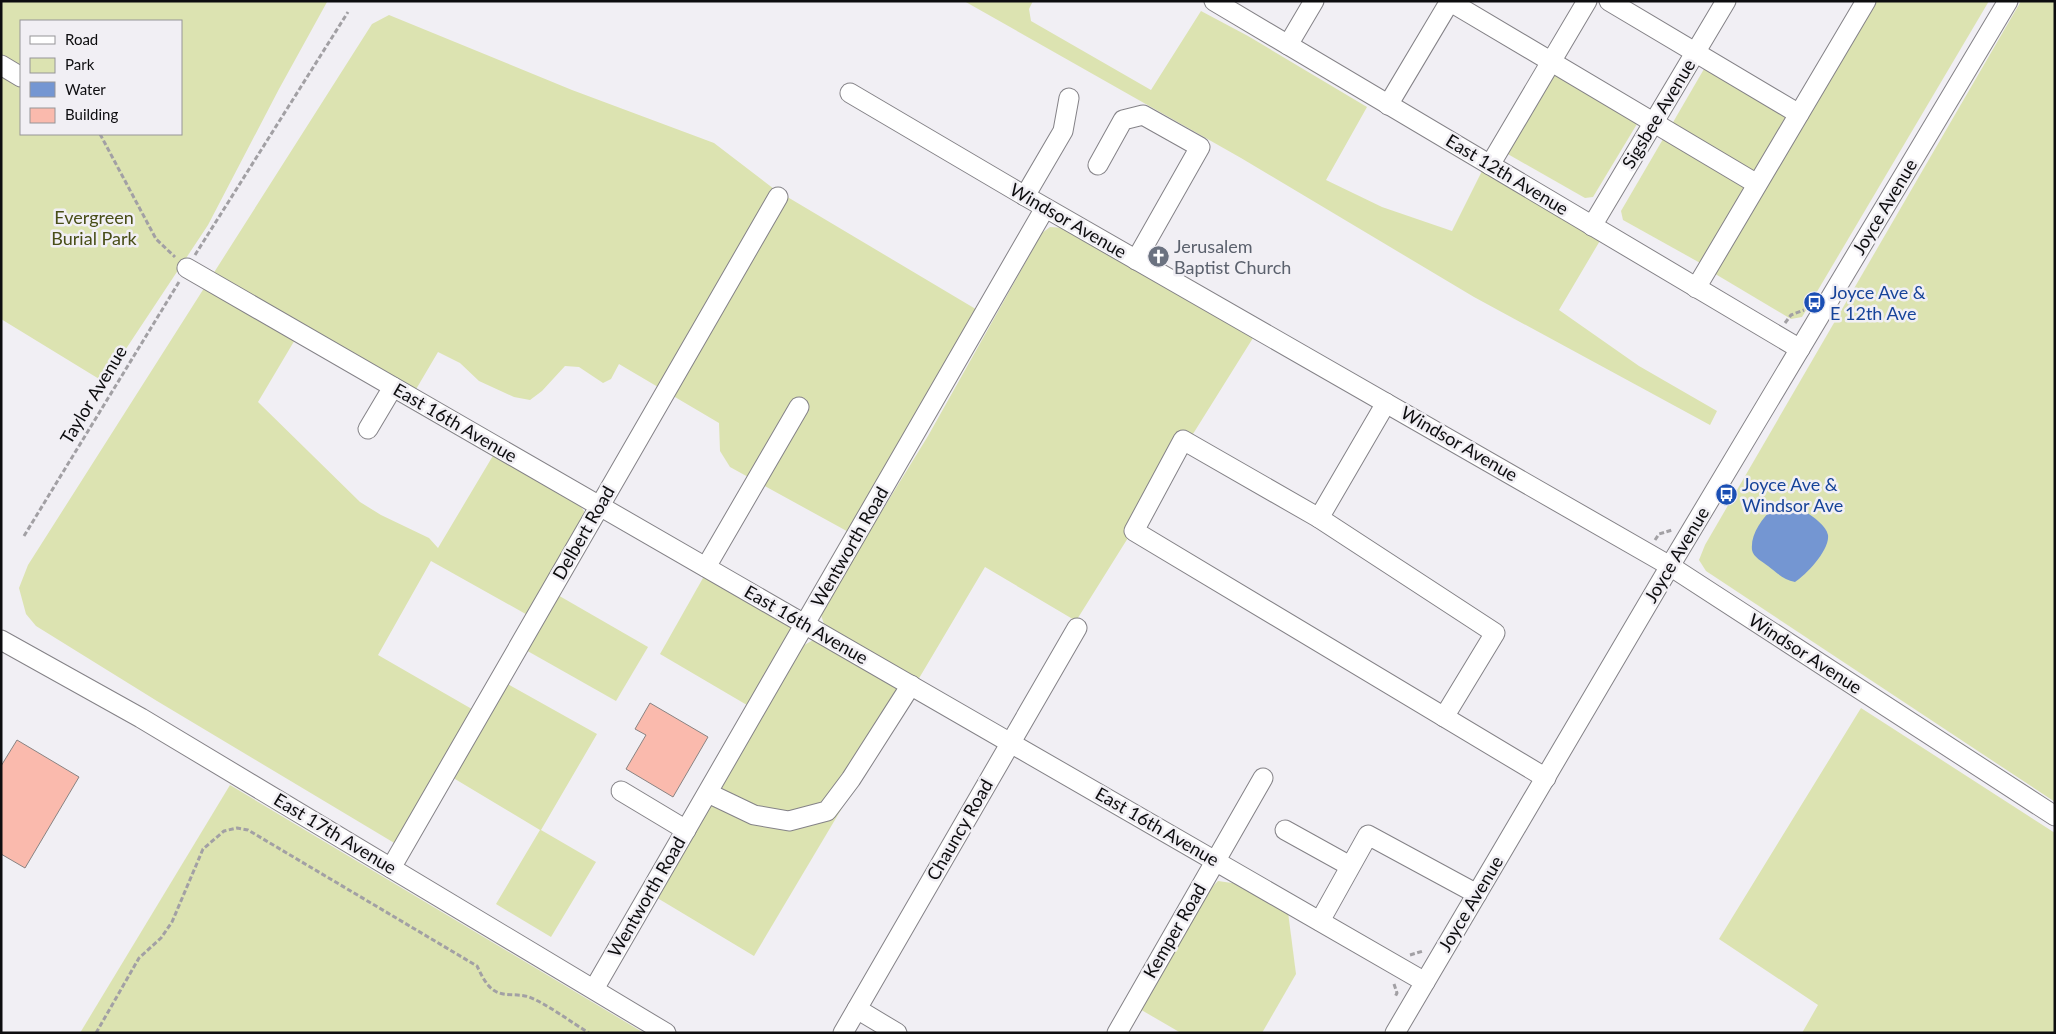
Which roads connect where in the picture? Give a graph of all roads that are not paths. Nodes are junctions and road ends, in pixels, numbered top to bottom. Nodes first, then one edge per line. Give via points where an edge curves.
1 (1214, 1) edge
2 (1314, 1) edge
3 (1450, 1) edge
4 (1587, 1) edge
5 (1609, 1) edge
6 (1726, 1) edge
7 (1866, 1) edge
8 (2008, 1) edge
9 (1288, 45) junction
10 (1696, 53) junction
11 (1551, 62) junction
12 (1, 64) edge
13 (20, 76) edge
14 (850, 93) dead end
15 (1069, 98) dead end
16 (1388, 105) junction
17 (1799, 114) junction
18 (1653, 123) junction
19 (1098, 164) dead end
20 (1490, 165) junction
21 (1757, 184) junction
22 (1025, 196) junction
23 (778, 198) dead end
24 (1046, 208) junction
25 (1592, 226) junction
26 (1136, 260) junction
27 (187, 268) road end
28 (1696, 288) junction
29 (1800, 349) junction
30 (392, 387) junction
31 (1386, 403) junction
32 (798, 408) dead end
33 (368, 429) dead end
34 (599, 506) junction
35 (1319, 518) junction
36 (1670, 566) junction
37 (706, 567) junction
38 (805, 624) junction
39 (1077, 628) dead end
40 (1, 640) edge
41 (911, 686) junction
42 (1444, 717) junction
43 (1010, 743) junction
44 (1263, 778) dead end
45 (1546, 778) junction
46 (621, 791) dead end
47 (708, 793) junction
48 (2055, 816) edge
49 (686, 830) junction
50 (1285, 830) dead end
51 (1216, 861) junction
52 (1350, 866) junction
53 (390, 868) junction
54 (1477, 894) junction
55 (1320, 921) junction
56 (1425, 982) junction
57 (594, 989) junction
58 (857, 1009) junction
59 (666, 1033) edge
60 (843, 1033) edge
61 (897, 1033) edge
62 (1117, 1033) edge
63 (1395, 1033) edge

1 - 9 street, East 12th Avenue
2 - 9 street
3 - 11 street
3 - 16 street
4 - 11 street
5 - 10 street
6 - 10 street, Sigsbee Avenue
7 - 17 street
8 - 29 street, Joyce Avenue
9 - 16 street, East 12th Avenue
10 - 17 street
10 - 18 street, Sigsbee Avenue
11 - 18 street
11 - 20 street
12 - 13 street
14 - 22 street, Windsor Avenue
15 - 22 street via 1062,131
16 - 20 street, East 12th Avenue
17 - 21 street
18 - 21 street
18 - 25 street, Sigsbee Avenue
19 - 26 street via 1123,120 1143,115 1200,147
20 - 25 street, East 12th Avenue
21 - 28 street
22 - 24 street, Windsor Avenue
23 - 34 street, Delbert Road
24 - 26 street, Windsor Avenue
24 - 38 street, Wentworth Road
25 - 28 street, East 12th Avenue
26 - 31 street, Windsor Avenue
27 - 30 street, East 16th Avenue
28 - 29 street, East 12th Avenue
29 - 36 street, Joyce Avenue
30 - 33 street
30 - 34 street, East 16th Avenue
31 - 35 street
31 - 36 street, Windsor Avenue
32 - 37 street
34 - 37 street, East 16th Avenue
34 - 53 street, Delbert Road
35 - 42 street via 1495,633
35 - 42 street via 1183,440 1134,530
36 - 45 street, Joyce Avenue
36 - 48 street, Windsor Avenue
37 - 38 street, East 16th Avenue
38 - 41 street, East 16th Avenue
38 - 47 street, Wentworth Road
39 - 43 street, Chauncy Road
40 - 53 street, East 17th Avenue via 141,718
41 - 43 street, East 16th Avenue
41 - 47 street via 827,811 789,821 754,815
42 - 45 street
43 - 51 street, East 16th Avenue
43 - 58 street, Chauncy Road
44 - 51 street, Kemper Road
45 - 54 street, Joyce Avenue
46 - 49 street
47 - 49 street, Wentworth Road
49 - 57 street, Wentworth Road
50 - 52 street
51 - 55 street, East 16th Avenue
51 - 62 street, Kemper Road
52 - 54 street via 1368,835
52 - 55 street
53 - 57 street, East 17th Avenue
54 - 56 street, Joyce Avenue
55 - 56 street, East 16th Avenue
56 - 63 street, Joyce Avenue
57 - 59 street, East 17th Avenue
58 - 60 street, Chauncy Road
58 - 61 street

